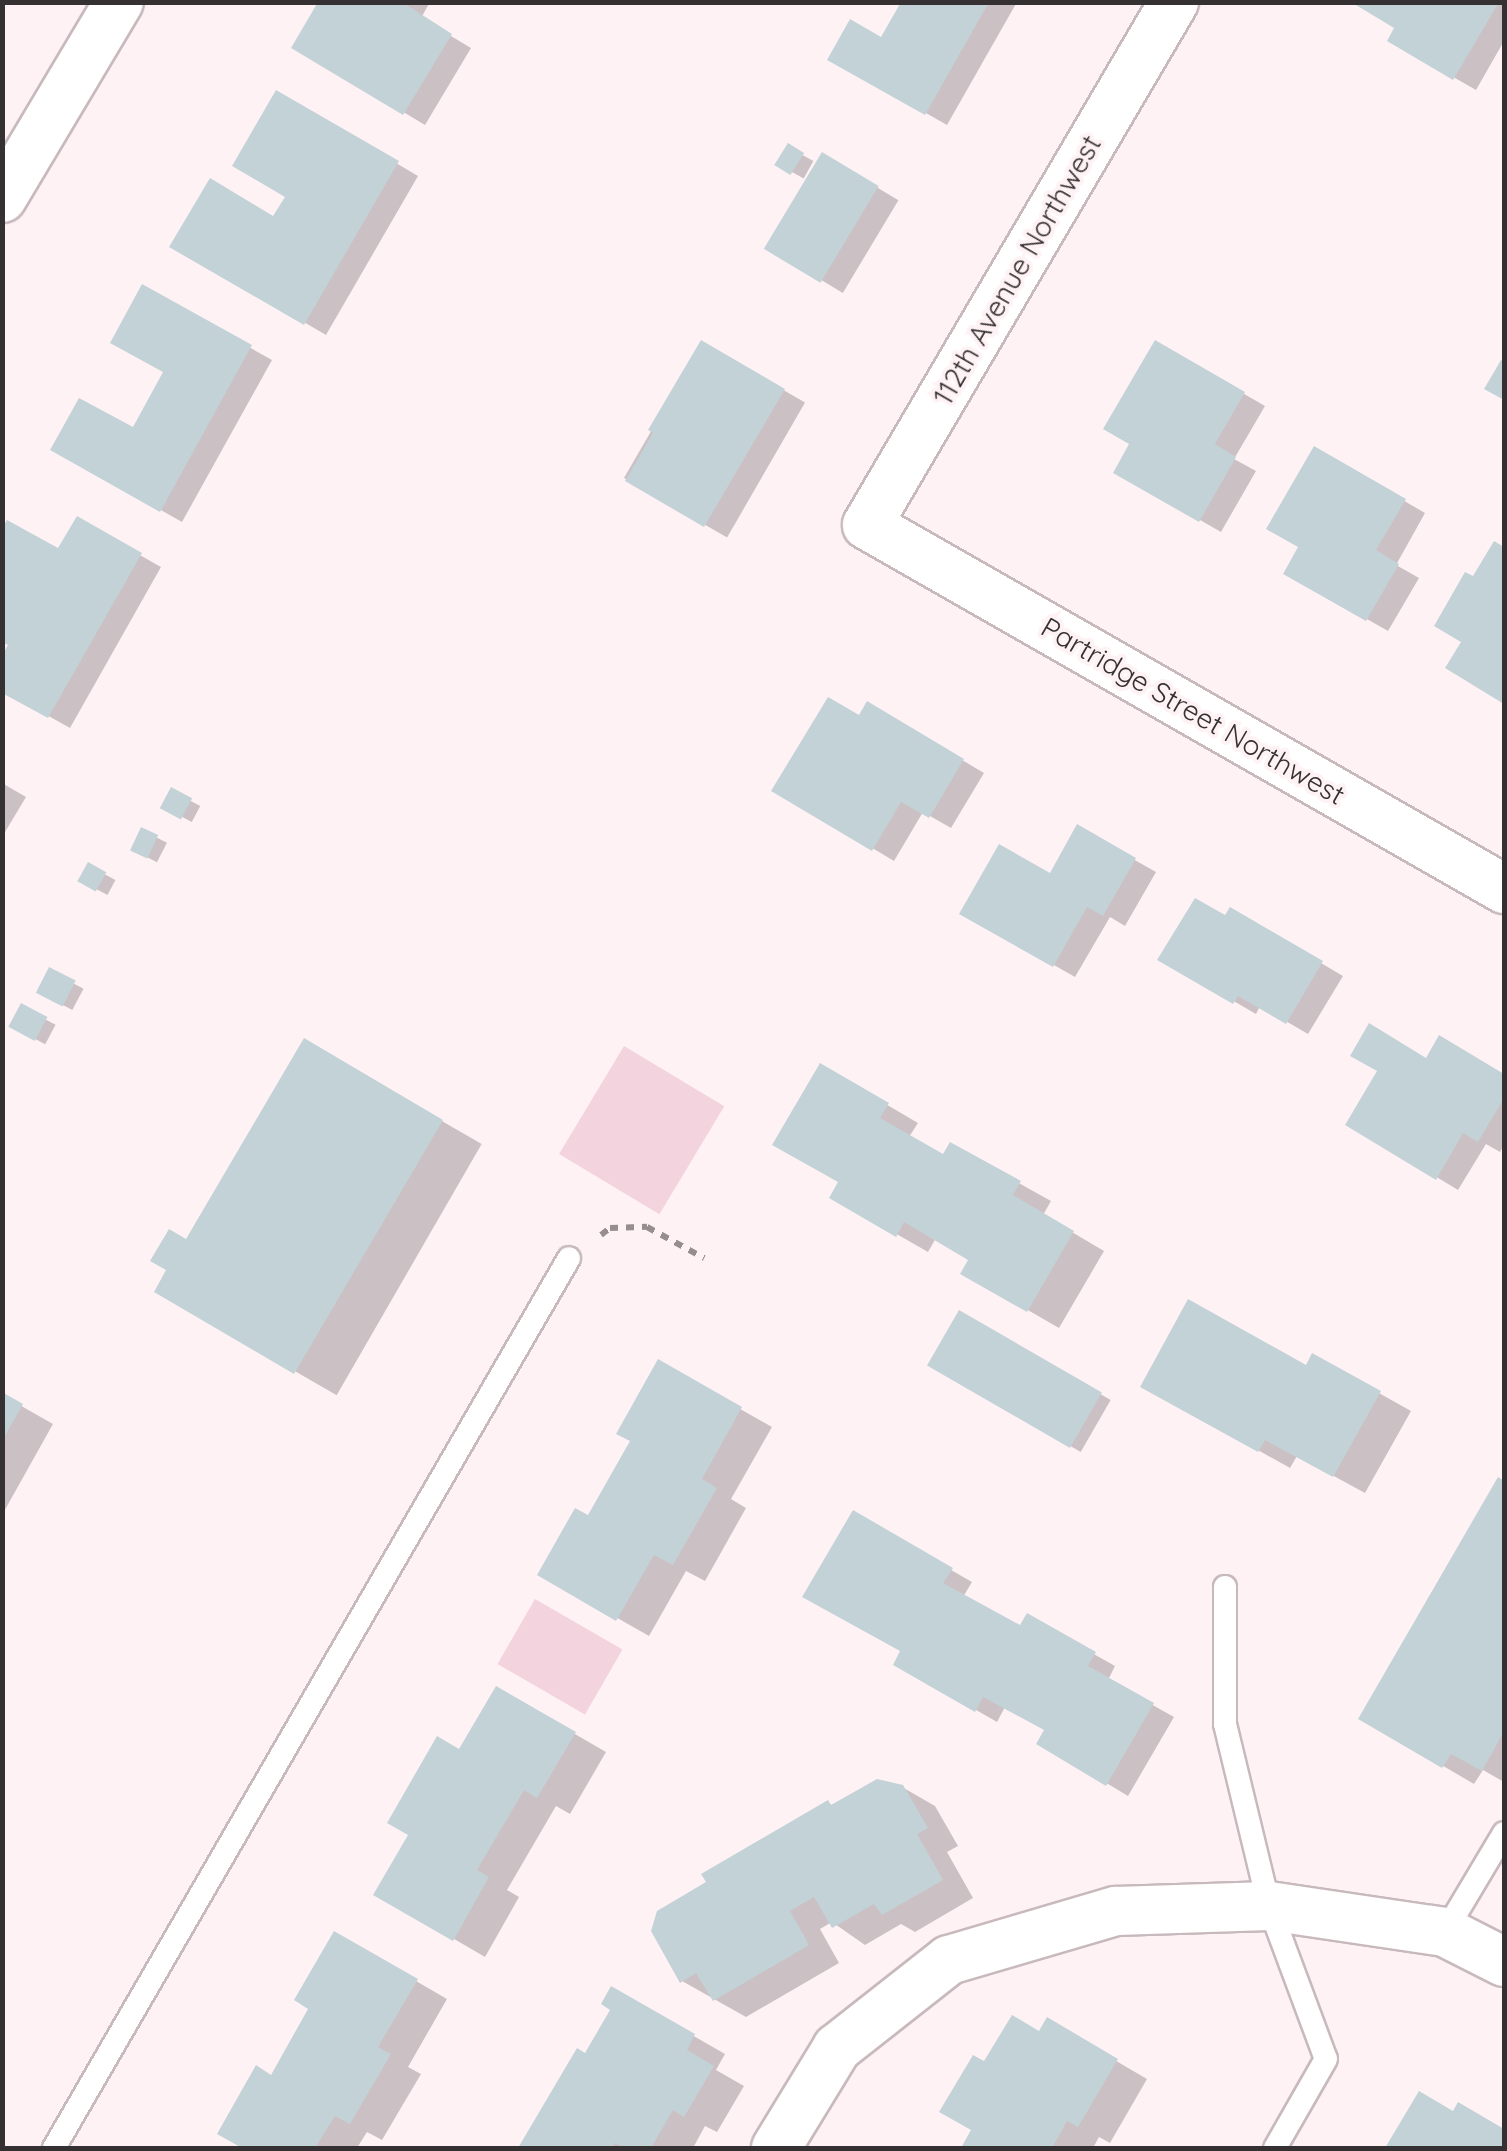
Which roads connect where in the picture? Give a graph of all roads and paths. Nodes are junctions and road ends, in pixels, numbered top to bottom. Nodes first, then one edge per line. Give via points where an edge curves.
1 (119, 2) edge
2 (1174, 2) edge
3 (2, 198) edge
4 (881, 533) joint
5 (1504, 888) edge
6 (569, 1258) joint
7 (704, 1258) dead end
8 (1224, 1587) dead end
9 (1504, 1832) edge
10 (1269, 1906) junction
11 (1445, 1932) junction
12 (1504, 1962) edge
13 (54, 2148) edge
14 (776, 2148) edge
15 (1274, 2148) edge

1 - 3 street
2 - 4 street, 112th Avenue Northwest via 868,524
4 - 5 street, Partridge Street Northwest
6 - 7 path via 610,1228 648,1227
6 - 13 lane
8 - 10 lane via 1225,1724
9 - 11 lane
10 - 11 street
10 - 14 street via 1116,1911 950,1960 837,2048
10 - 15 lane via 1326,2059
11 - 12 street

